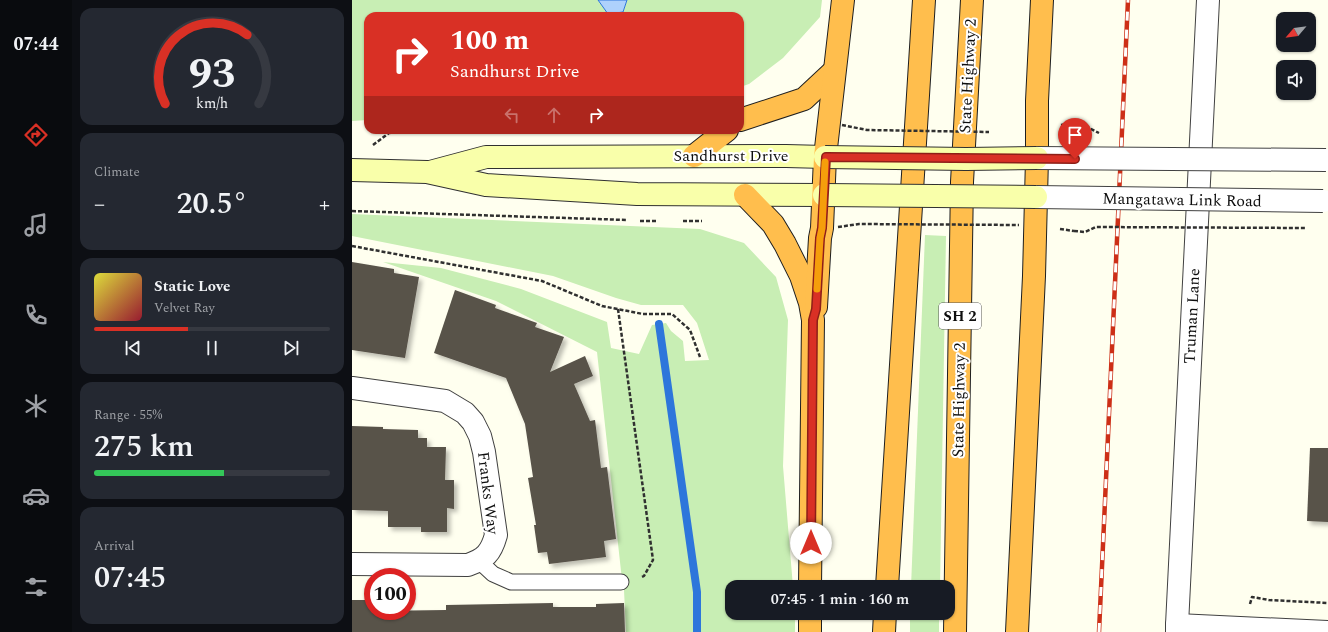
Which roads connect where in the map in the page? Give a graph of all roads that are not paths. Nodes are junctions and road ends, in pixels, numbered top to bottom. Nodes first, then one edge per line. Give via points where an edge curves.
1 (842, 0) edge
2 (924, 0) edge
3 (972, 0) edge
4 (1042, 0) edge
5 (1208, 0) edge
6 (834, 71) junction
7 (744, 119) edge
8 (722, 134) edge
9 (694, 156) junction
10 (826, 157) junction
11 (1037, 158) junction
12 (1327, 160) edge
13 (352, 170) edge
14 (427, 172) junction
15 (745, 195) junction
16 (824, 195) junction
17 (1036, 197) junction
18 (1326, 201) edge
19 (813, 320) junction
20 (352, 388) edge
21 (479, 561) junction
22 (352, 564) edge
23 (810, 580) edge
24 (887, 580) edge
25 (621, 582) road end
26 (810, 620) edge
27 (885, 620) edge
28 (1177, 628) edge
29 (810, 632) edge
30 (884, 632) edge
31 (956, 632) edge
32 (1017, 632) edge
33 (1328, 632) edge

1 - 6 highway
2 - 24 highway
3 - 31 highway, State Highway 2 / SH 2 via 962,182
4 - 11 highway
5 - 28 street, Truman Lane
6 - 7 highway via 804,99
6 - 10 highway
8 - 9 highway
9 - 10 main road, Sandhurst Drive
9 - 14 main road, Sandhurst Drive via 486,157
10 - 11 main road, Sandhurst Drive, bridge
10 - 16 highway
11 - 12 street, bridge
11 - 17 highway
13 - 14 main road, Sandhurst Drive
14 - 15 main road, Sandhurst Drive via 486,185 637,194
15 - 16 main road, Sandhurst Drive
15 - 19 highway via 773,224 785,244 801,276
16 - 17 main road, Sandhurst Drive, bridge
16 - 19 highway via 816,309
17 - 18 street, Mangatawa Link Road, bridge
17 - 32 highway
19 - 23 highway
20 - 21 street, Franks Way via 445,401 465,413 473,422 484,452 496,535 493,547
21 - 22 street via 468,565
21 - 25 lane via 493,574 511,582
26 - 29 highway
27 - 30 highway
28 - 33 street

